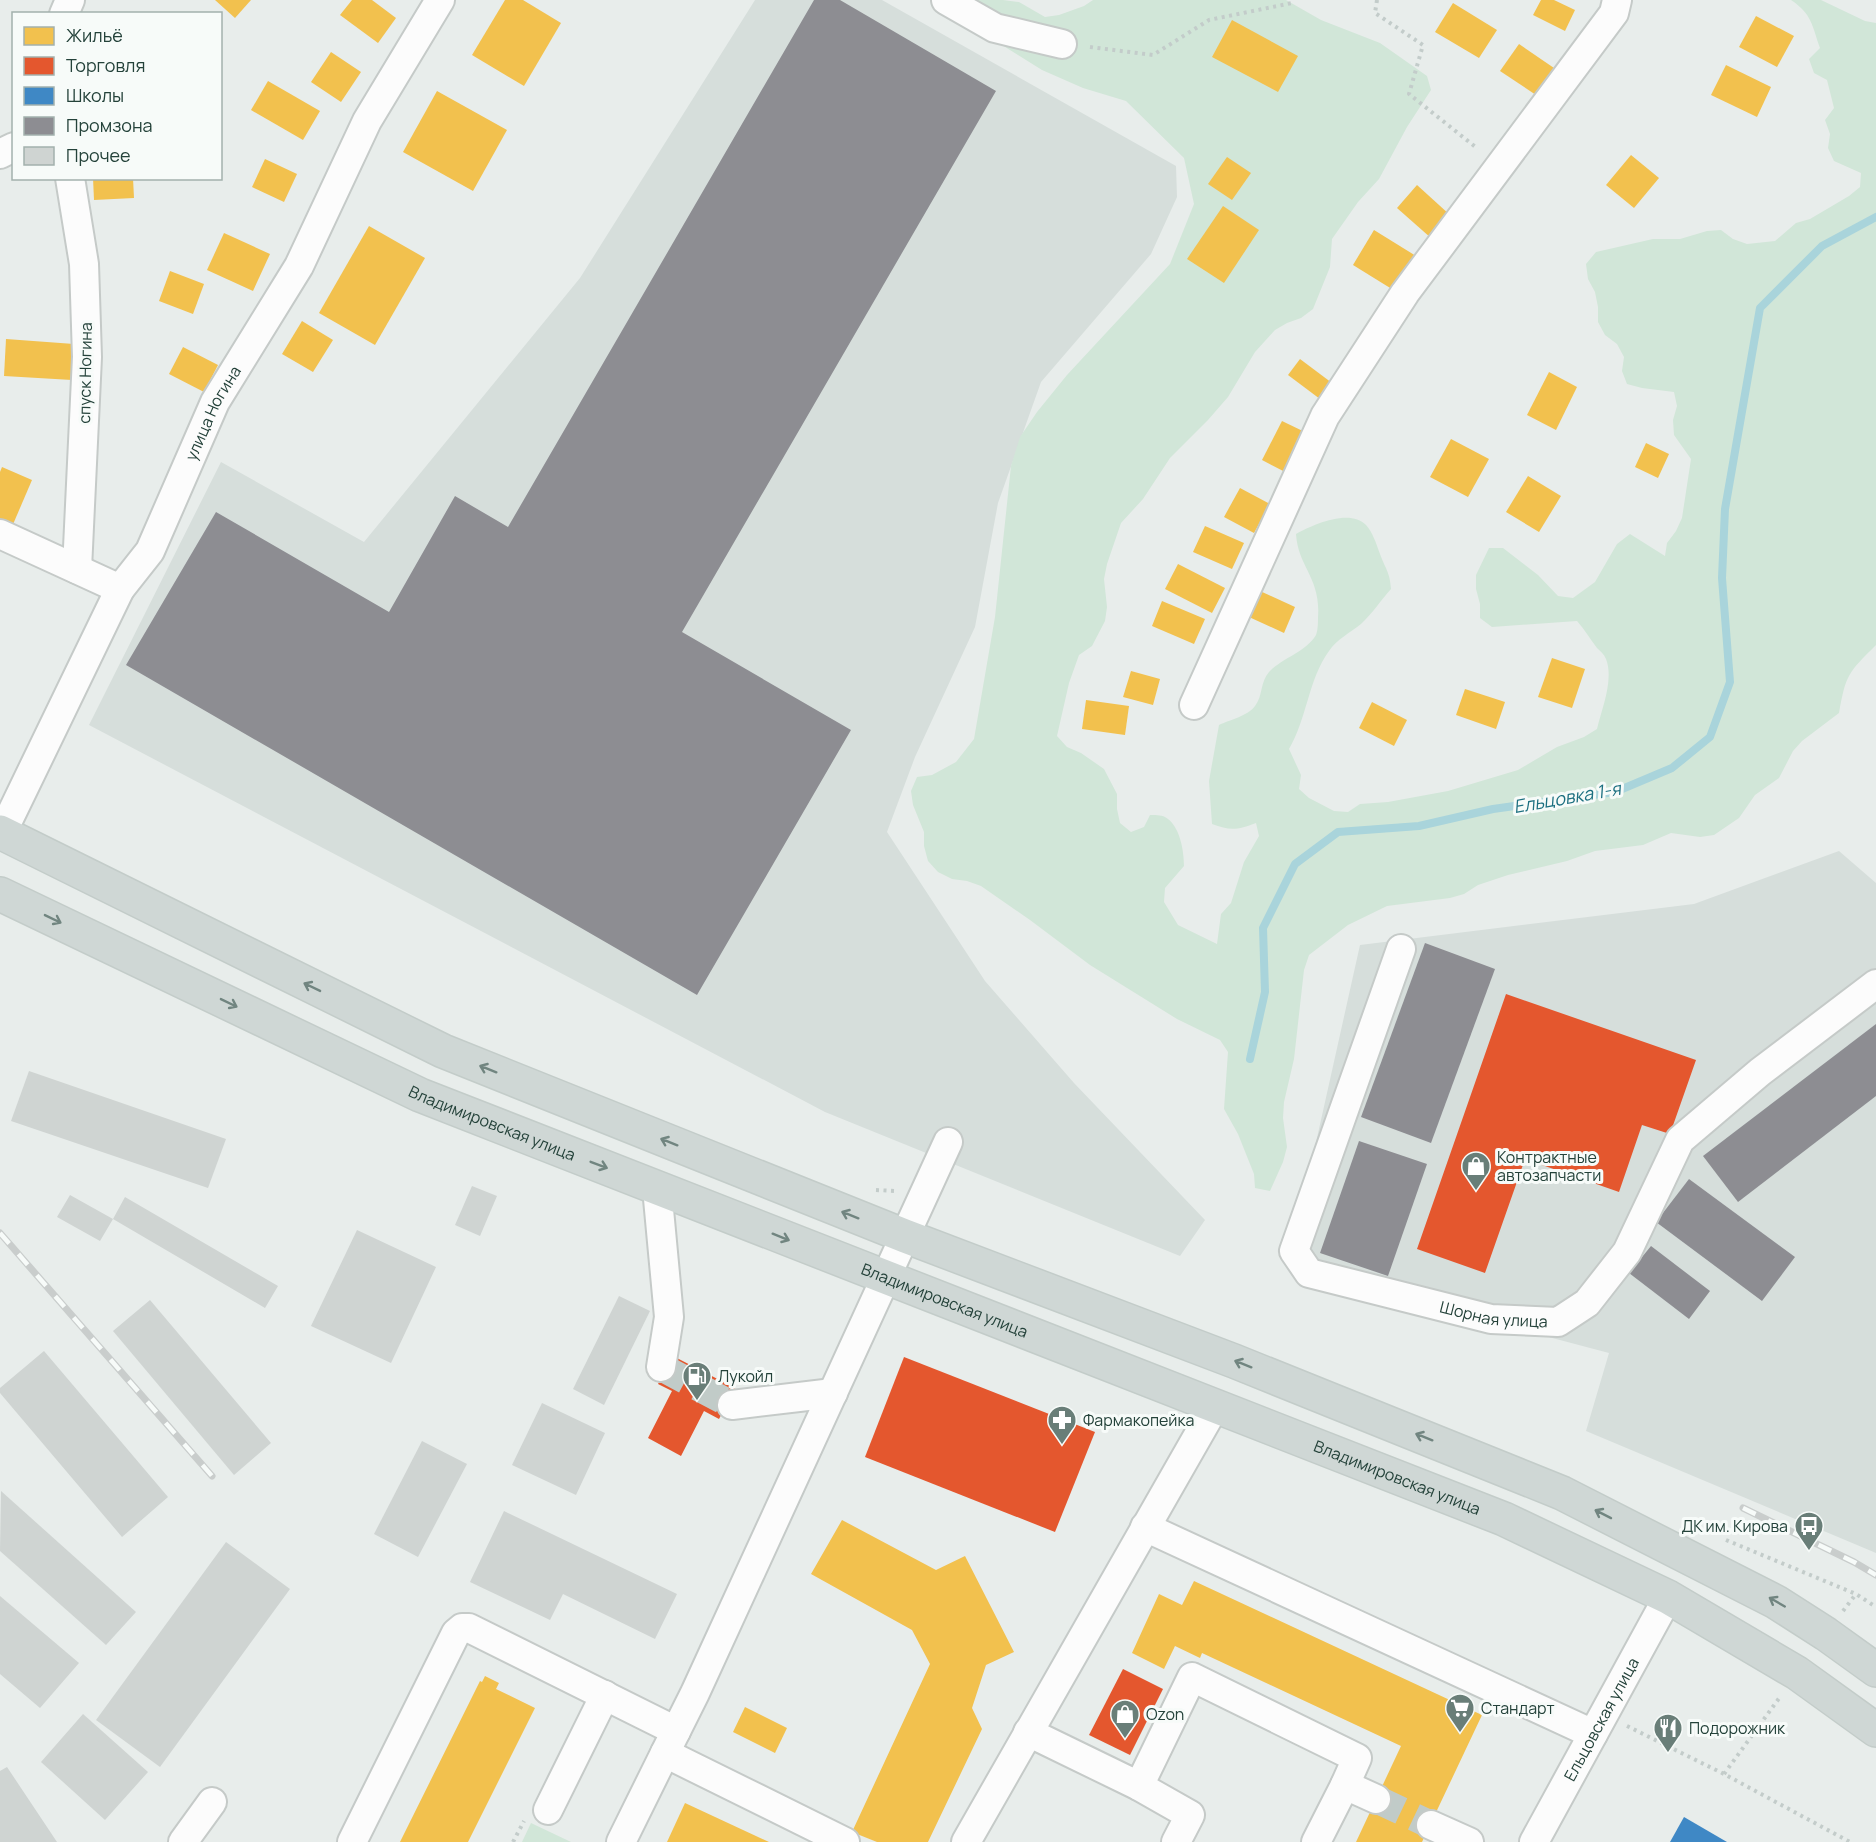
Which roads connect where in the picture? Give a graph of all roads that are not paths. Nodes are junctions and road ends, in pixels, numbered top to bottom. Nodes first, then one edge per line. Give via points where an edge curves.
1 (440, 0) edge
2 (946, 0) edge
3 (1617, 0) edge
4 (1062, 44) road end
5 (70, 180) edge
6 (0, 534) edge
7 (77, 569) junction
8 (120, 589) junction
9 (1194, 705) dead end
10 (1, 833) edge
11 (0, 894) edge
12 (1401, 949) dead end
13 (1876, 984) edge
14 (948, 1142) dead end
15 (657, 1188) junction
16 (904, 1236) junction
17 (885, 1278) junction
18 (661, 1367) dead end
19 (832, 1394) junction
20 (732, 1405) tunnel mouth
21 (1215, 1406) junction
22 (1145, 1527) junction
23 (1668, 1597) junction
24 (1876, 1670) edge
25 (605, 1695) junction
26 (1605, 1728) junction
27 (1876, 1730) edge
28 (1029, 1732) junction
29 (671, 1742) junction
30 (1345, 1785) junction
31 (1139, 1786) junction
32 (1376, 1799) tunnel mouth
33 (212, 1802) dead end
34 (548, 1810) dead end
35 (1431, 1824) tunnel mouth
36 (183, 1842) edge
37 (352, 1842) edge
38 (621, 1842) edge
39 (845, 1842) edge
40 (966, 1842) edge
41 (1176, 1842) edge
42 (1316, 1842) edge
43 (1470, 1842) edge
44 (1534, 1842) edge

1 - 8 street, улица Ногина via 367,121 300,266 215,402 150,551
2 - 4 street via 995,28
3 - 9 street via 1614,13 1405,293 1325,416
5 - 7 street, спуск Ногина via 84,264 87,357
6 - 7 street
7 - 8 street
8 - 10 street, улица Ногина
16 -> 10 main road via 443,1051
11 -> 15 main road, Владимировская улица via 420,1095
12 - 13 street, Шорная улица via 1294,1251 1309,1273 1491,1319 1558,1322 1587,1303 1627,1252 1680,1140 1760,1072
14 - 16 street
15 -> 17 main road, Владимировская улица
15 - 18 street via 669,1317
16 - 17 street
24 -> 16 main road via 1776,1602 1562,1493 1234,1361
17 - 19 street
17 - 21 main road, Владимировская улица
19 - 20 street
19 - 29 street
21 - 22 street
21 - 23 main road, Владимировская улица via 1504,1519
22 - 26 street
22 - 28 street
23 - 26 street, Ельцовская улица
23 - 27 main road, Владимировская улица via 1797,1673
25 - 29 street
25 - 34 street
25 - 37 street via 462,1628 456,1633
26 - 44 street, Ельцовская улица
28 - 31 street
28 - 40 street
29 - 38 street
29 - 39 street
30 - 31 street via 1358,1758 1192,1677
30 - 32 street
30 - 42 street
31 - 41 street via 1190,1815
33 - 36 street
35 - 43 street

